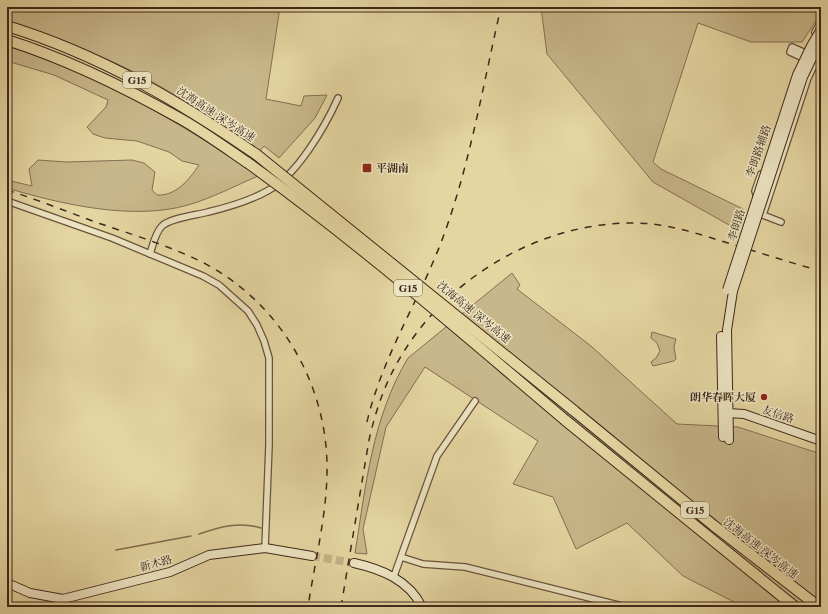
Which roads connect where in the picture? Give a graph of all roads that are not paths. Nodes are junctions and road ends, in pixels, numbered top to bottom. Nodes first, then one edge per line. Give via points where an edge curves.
1 (821, 22) edge
2 (7, 26) edge
3 (821, 29) edge
4 (7, 40) edge
5 (821, 40) edge
6 (821, 50) edge
7 (803, 55) junction
8 (818, 61) edge
9 (821, 66) edge
10 (338, 98) dead end
11 (7, 201) edge
12 (763, 215) junction
13 (781, 222) dead end
14 (150, 254) junction
15 (730, 290) junction
16 (475, 401) dead end
17 (728, 416) junction
18 (821, 441) edge
19 (821, 445) edge
20 (265, 548) junction
21 (312, 556) tunnel mouth
22 (401, 557) junction
23 (354, 563) tunnel mouth
24 (394, 576) junction
25 (7, 583) edge
26 (422, 607) edge
27 (626, 607) edge
28 (795, 607) edge
29 (819, 607) edge

1 - 7 street, 李朗路辅路
2 - 29 highway, 沈海高速 深岑高速 / G15, bridge via 100,63 150,87 257,155 719,530
3 - 15 street, 李朗路, bridge via 797,75
4 - 28 highway, G15, bridge via 96,76 182,120 279,185
5 - 15 street, 李朗路, bridge via 803,77
6 - 8 street
7 - 8 street
7 - 12 street, 李朗路辅路 via 755,191
8 - 9 street
8 - 12 street via 808,78
10 - 14 street via 319,135 282,180 270,190 245,201 166,223 157,233
11 - 14 street via 94,231
12 - 13 street
14 - 20 street via 204,276 219,285 248,312 264,341 269,358 270,381
15 - 17 street, 李朗路 via 727,330
15 - 17 street, 李朗路 via 722,330 726,439
16 - 22 street via 437,456
17 - 18 street, 友信路 via 744,414
17 - 19 street, 友信路
20 - 21 street, 新木路
20 - 25 street, 新木路 via 209,555 170,572 63,599 30,593
22 - 24 street
22 - 27 street via 423,564 465,567
23 - 24 street via 376,568
24 - 26 street via 418,599

